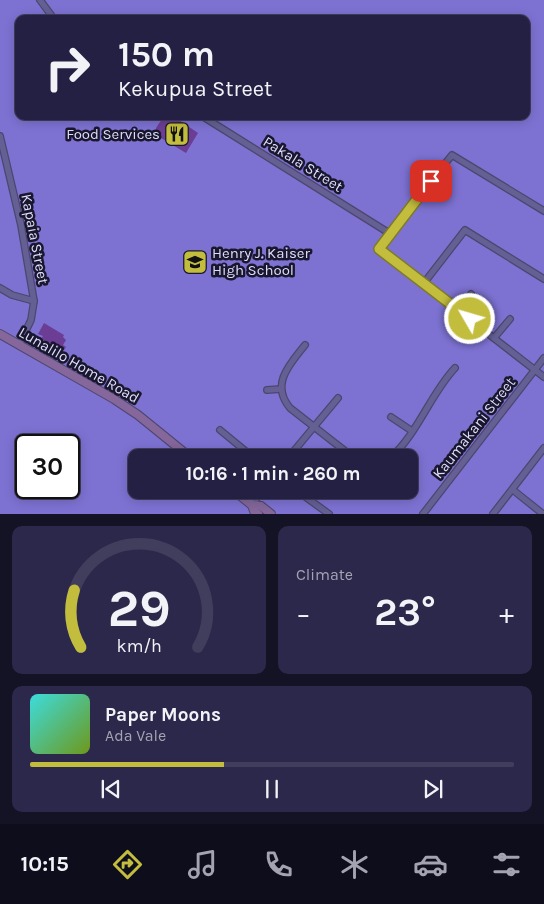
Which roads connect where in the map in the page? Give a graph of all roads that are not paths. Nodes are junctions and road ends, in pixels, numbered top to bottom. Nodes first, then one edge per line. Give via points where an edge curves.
1 (40, 0) edge
2 (51, 15) edge
3 (208, 120) edge
4 (0, 136) edge
5 (544, 211) edge
6 (389, 233) junction
7 (544, 279) edge
8 (424, 283) junction
9 (0, 288) edge
10 (471, 294) dead end
11 (34, 300) junction
12 (458, 310) junction
13 (510, 318) dead end
14 (0, 334) edge
15 (494, 338) junction
16 (19, 345) junction
17 (305, 345) dead end
18 (544, 358) edge
19 (454, 368) dead end
20 (535, 370) junction
21 (544, 377) edge
22 (281, 389) junction
23 (267, 390) dead end
24 (338, 398) dead end
25 (391, 417) dead end
26 (313, 426) junction
27 (220, 430) dead end
28 (412, 431) junction
29 (544, 448) edge
30 (180, 449) edge
31 (243, 449) edge
32 (295, 449) edge
33 (342, 449) edge
34 (397, 449) edge
35 (513, 490) junction
36 (245, 499) edge
37 (256, 499) edge
38 (308, 499) edge
39 (252, 504) junction
40 (258, 514) edge
41 (271, 514) edge
42 (329, 514) edge
43 (423, 514) edge
44 (494, 514) edge
45 (543, 514) edge

1 - 2 street
3 - 6 street, Pakala Street
4 - 11 street, Kapaia Street
5 - 6 street via 452,155
6 - 8 street via 379,249
7 - 8 street via 465,230
8 - 12 street
9 - 11 street via 12,295
10 - 12 street
11 - 16 street, Kapaia Street via 31,320
12 - 15 street
13 - 15 street
14 - 16 main road, Lunalilo Home Road
15 - 20 street
16 - 30 main road, Lunalilo Home Road via 114,399
17 - 22 street via 284,372
18 - 20 street, Kaumakani Street
19 - 28 street
20 - 21 street
20 - 43 street, Kaumakani Street
22 - 23 street
22 - 26 street via 290,408
24 - 26 street
25 - 28 street
26 - 32 street
26 - 33 street
27 - 31 street
28 - 34 street
29 - 35 street
35 - 44 street
35 - 45 street
36 - 39 main road
37 - 39 street
38 - 42 street
39 - 40 main road
39 - 41 main road

